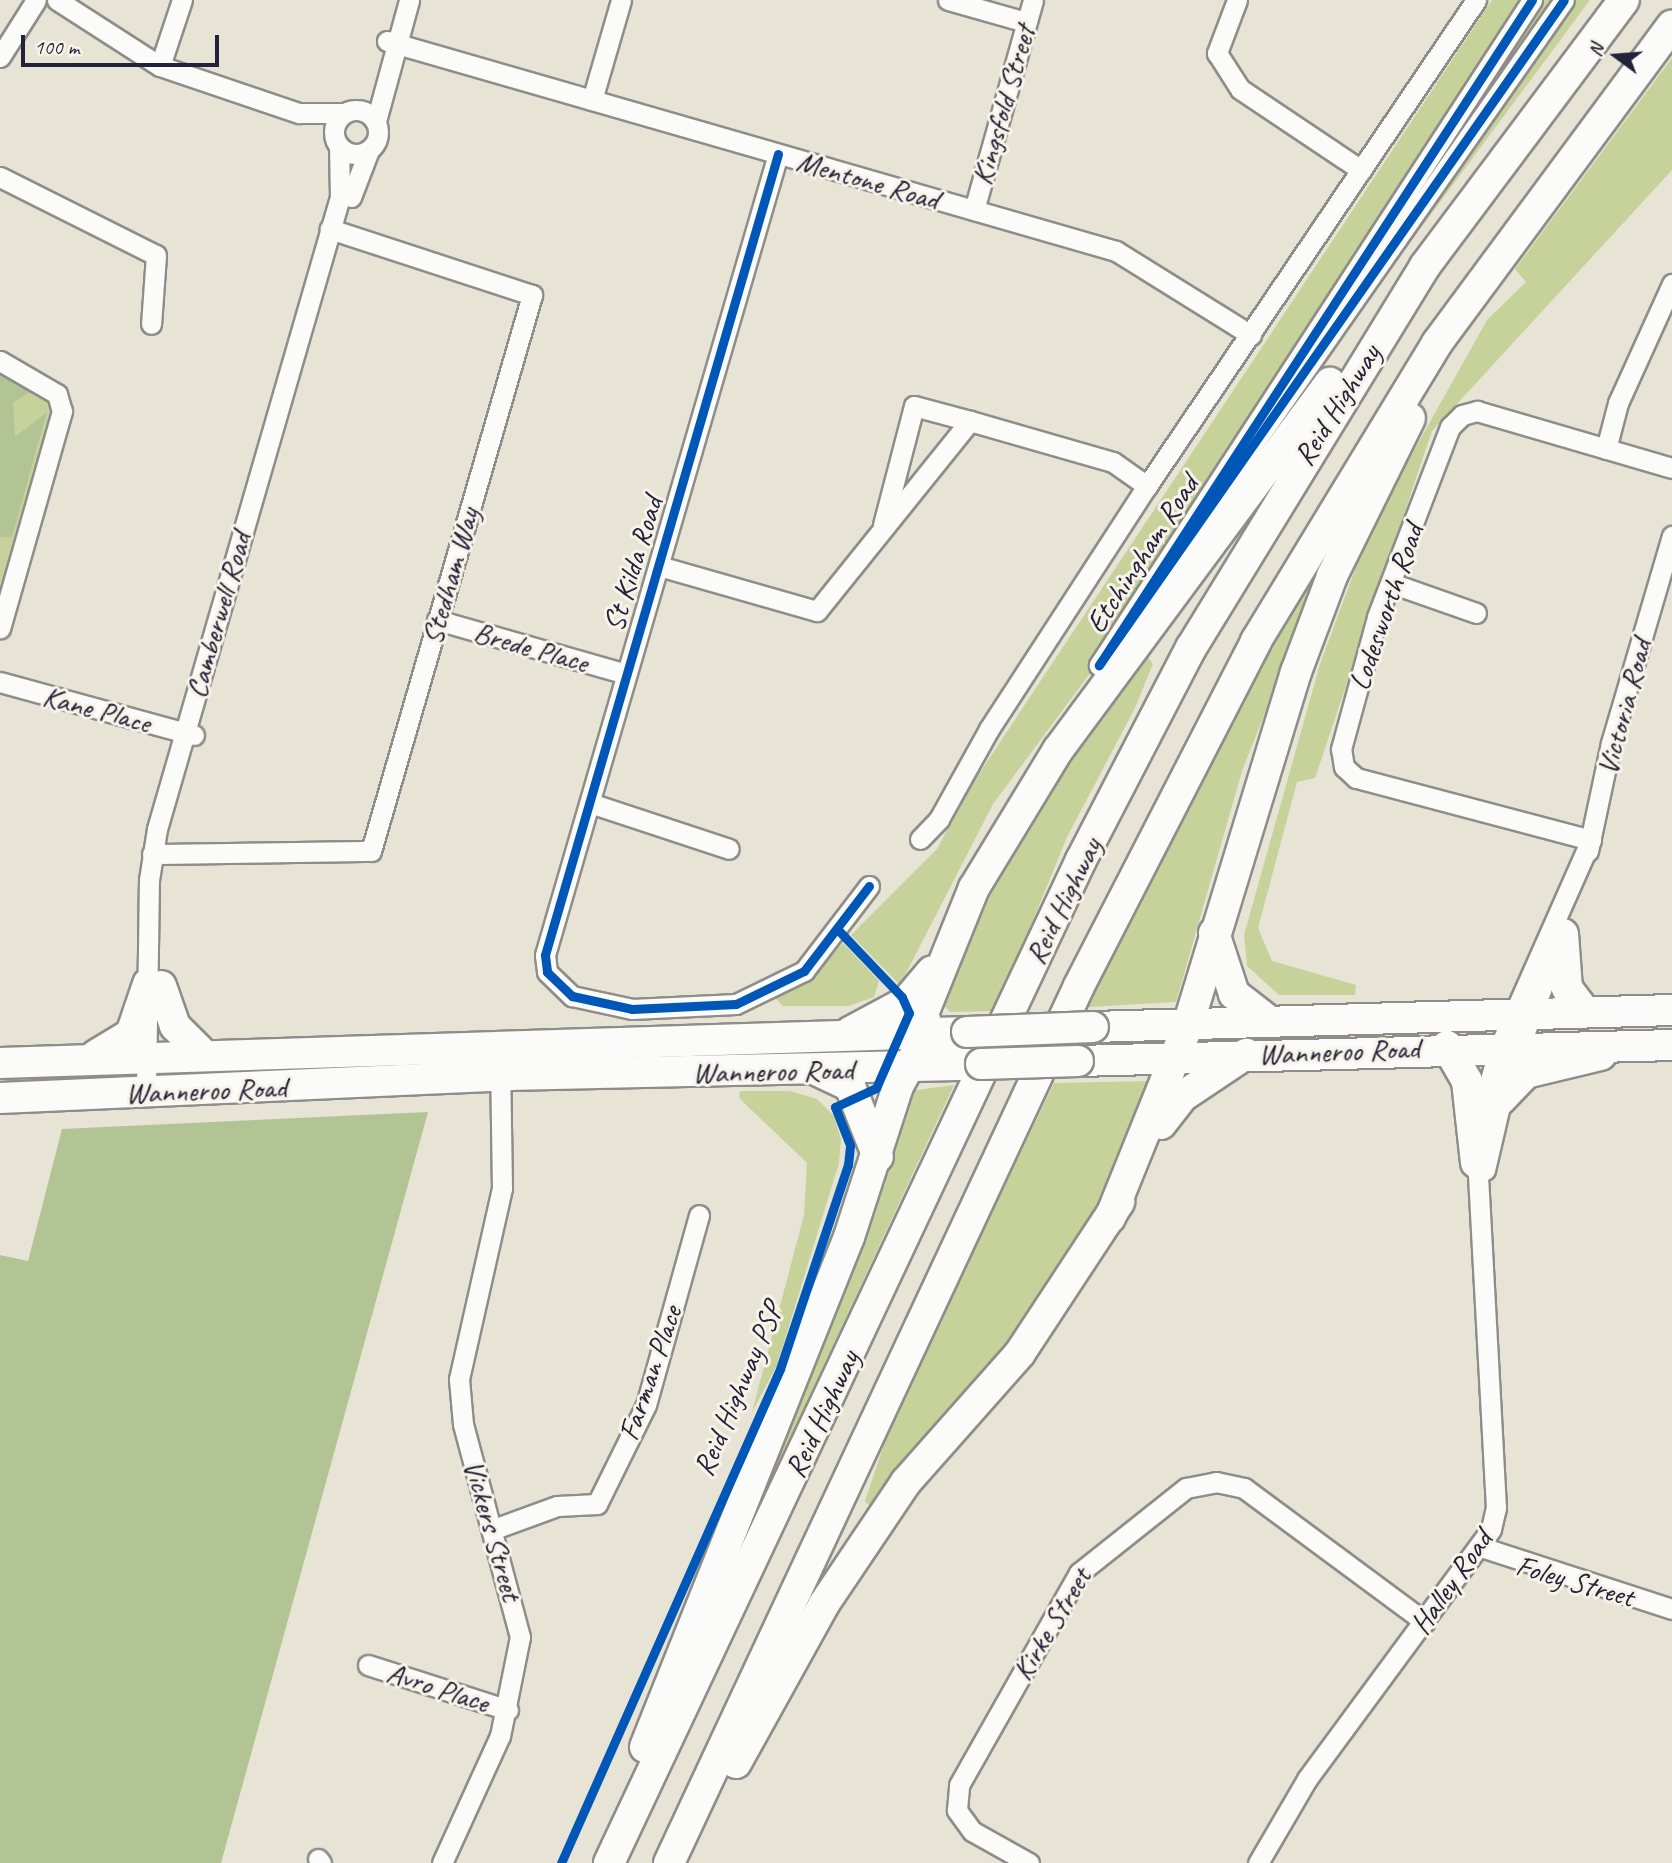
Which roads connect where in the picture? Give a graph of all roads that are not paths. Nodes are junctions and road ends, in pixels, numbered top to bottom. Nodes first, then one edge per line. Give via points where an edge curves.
1 (36, 0) edge
2 (57, 0) edge
3 (182, 0) edge
4 (398, 0) edge
5 (409, 0) edge
6 (621, 0) edge
7 (948, 0) edge
8 (1033, 0) edge
9 (1237, 0) edge
10 (1476, 0) edge
11 (1532, 0) edge
12 (1564, 0) edge
13 (1624, 0) edge
14 (1026, 22) junction
15 (1672, 25) edge
16 (391, 43) junction
17 (0, 57) edge
18 (160, 66) junction
19 (592, 100) junction
20 (349, 111) junction
21 (299, 113) junction
22 (376, 121) junction
23 (337, 143) junction
24 (369, 150) junction
25 (778, 154) junction
26 (1362, 170) junction
27 (0, 177) edge
28 (974, 210) junction
29 (336, 231) junction
30 (1502, 250) junction
31 (1425, 266) junction
32 (1672, 284) edge
33 (151, 324) dead end
34 (1251, 335) junction
35 (0, 361) edge
36 (970, 421) junction
37 (1606, 449) junction
38 (1672, 468) edge
39 (1147, 486) junction
40 (881, 532) junction
41 (1672, 536) edge
42 (659, 566) junction
43 (1391, 583) junction
44 (1476, 613) dead end
45 (437, 620) junction
46 (0, 628) edge
47 (626, 674) junction
48 (0, 682) edge
49 (189, 734) junction
50 (590, 803) junction
51 (920, 839) dead end
52 (1591, 840) junction
53 (729, 849) dead end
54 (158, 854) junction
55 (869, 886) dead end
56 (1214, 933) junction
57 (1563, 934) junction
58 (945, 954) junction
59 (154, 985) junction
60 (1672, 1010) edge
61 (1586, 1012) junction
62 (1523, 1014) junction
63 (1269, 1021) junction
64 (1188, 1024) junction
65 (842, 1037) junction
66 (505, 1044) junction
67 (1510, 1045) junction
68 (1659, 1045) edge
69 (1447, 1046) junction
70 (951, 1047) junction
71 (202, 1053) junction
72 (1246, 1054) junction
73 (154, 1056) junction
74 (93, 1058) junction
75 (1177, 1058) junction
76 (0, 1063) edge
77 (907, 1069) junction
78 (818, 1071) junction
79 (506, 1076) junction
80 (153, 1092) junction
81 (0, 1098) edge
82 (1500, 1100) junction
83 (878, 1157) junction
84 (1476, 1163) junction
85 (1480, 1213) junction
86 (699, 1216) dead end
87 (1110, 1218) junction
88 (494, 1529) junction
89 (1481, 1548) junction
90 (1672, 1609) edge
91 (1425, 1622) junction
92 (368, 1665) dead end
93 (508, 1710) junction
94 (442, 1863) edge
95 (604, 1863) edge
96 (609, 1863) edge
97 (669, 1863) edge
98 (677, 1863) edge
99 (1029, 1863) edge
100 (1258, 1863) edge

1 - 17 street
2 - 18 street
3 - 18 street
4 - 16 street
5 - 16 street
6 - 19 street
7 - 14 street
8 - 14 street, Kingsfold Street
9 - 26 street via 1217,53 1240,89
10 - 26 street, Etchingham Road
11 - 12 street, Etchingham Road via 1099,665
13 - 31 highway, Reid Highway
14 - 28 street, Kingsfold Street
15 - 30 highway, Reid Highway
16 - 19 street, Mentone Road
16 - 20 street
16 - 22 street
18 - 21 street
19 - 25 street, Mentone Road
20 - 21 street
20 - 22 street
20 - 23 street via 336,122
21 - 23 street
22 - 24 street via 379,134
23 - 24 street via 350,153
23 - 29 street, Camberwell Road via 344,178
24 - 29 street, Camberwell Road
25 - 28 street, Mentone Road
25 - 42 street, St Kilda Road
26 - 34 street, Etchingham Road
27 - 33 street via 156,255
28 - 34 street, Mentone Road via 1116,251
29 - 45 street, Stedham Way via 532,295
29 - 49 street, Camberwell Road
30 - 56 highway via 1332,576 1259,778
30 - 97 highway, Reid Highway via 1303,558 1156,829
31 - 58 highway via 1301,418 1058,750 1001,836
31 - 96 highway, Reid Highway via 1191,648 1081,860
32 - 37 street via 1618,403
34 - 39 street, Etchingham Road
35 - 46 street via 57,394 62,411
36 - 39 street via 1113,462
36 - 40 street
36 - 40 street via 914,406
37 - 38 street, Lodesworth Road
37 - 43 street, Lodesworth Road via 1477,411 1462,415 1450,427
39 - 51 street, Etchingham Road via 989,729 939,819
40 - 42 street via 817,611
41 - 52 street, Victoria Road via 1611,743
42 - 47 street, St Kilda Road
43 - 44 street
43 - 52 street, Lodesworth Road via 1341,749 1344,767 1356,778
45 - 47 street, Brede Place
45 - 54 street, Stedham Way via 371,850
47 - 50 street, St Kilda Road
48 - 49 street, Kane Place
49 - 54 street, Camberwell Road
50 - 53 street
50 - 55 street, St Kilda Road via 545,956 556,986 584,1000 632,1009 736,1004 804,971
52 - 57 street, Victoria Road
52 - 62 street, Victoria Road
54 - 59 street, Camberwell Road
56 - 63 highway via 1234,994
56 - 64 highway
57 - 61 highway via 1567,988
57 - 62 street, Victoria Road
58 - 65 highway via 905,1002
58 - 70 highway via 923,1014
59 - 71 highway via 175,1026
59 - 73 street, Camberwell Road
59 - 74 highway via 131,1034
60 - 61 highway, Wanneroo Road
61 - 62 highway, Wanneroo Road
62 - 63 highway, Wanneroo Road
62 - 67 street, Halley Road
63 - 64 highway, Wanneroo Road
64 - 70 highway, Wanneroo Road, bridge via 1094,1027
64 - 75 highway
65 - 66 highway, Wanneroo Road
65 - 70 highway, Wanneroo Road
66 - 71 highway, Wanneroo Road
66 - 79 street, Vickers Street
67 - 68 highway, Wanneroo Road
67 - 69 highway, Wanneroo Road
67 - 82 street, Halley Road
67 - 84 street, Halley Road via 1481,1103
68 - 82 highway via 1526,1073
69 - 72 highway, Wanneroo Road
69 - 84 highway via 1467,1081
70 - 75 highway, Wanneroo Road, bridge via 1078,1061
70 - 77 highway, Wanneroo Road
71 - 73 highway, Wanneroo Road
72 - 75 highway, Wanneroo Road
72 - 87 highway via 1183,1096
73 - 74 highway, Wanneroo Road
73 - 80 street, Camberwell Road
74 - 76 highway, Wanneroo Road
75 - 87 highway
77 - 78 highway, Wanneroo Road
77 - 83 highway
78 - 79 highway, Wanneroo Road
78 - 83 highway via 850,1086
79 - 80 highway, Wanneroo Road
79 - 88 street, Vickers Street via 512,1174 502,1188 458,1379 463,1424
80 - 81 highway, Wanneroo Road
82 - 85 street, Halley Road
83 - 95 highway
84 - 85 street, Halley Road
85 - 89 street, Halley Road via 1496,1508
86 - 88 street, Farman Place via 646,1405 597,1504 557,1506
87 - 98 highway via 1020,1353 906,1482 824,1604
88 - 93 street, Vickers Street via 520,1637
89 - 90 street, Foley Street
89 - 91 street, Halley Road
91 - 99 street, Kirke Street via 1244,1488 1216,1482 1186,1488 1079,1573 959,1785 957,1810 972,1831
91 - 100 street, Halley Road via 1307,1779
92 - 93 street, Avro Place
93 - 94 street, Vickers Street

